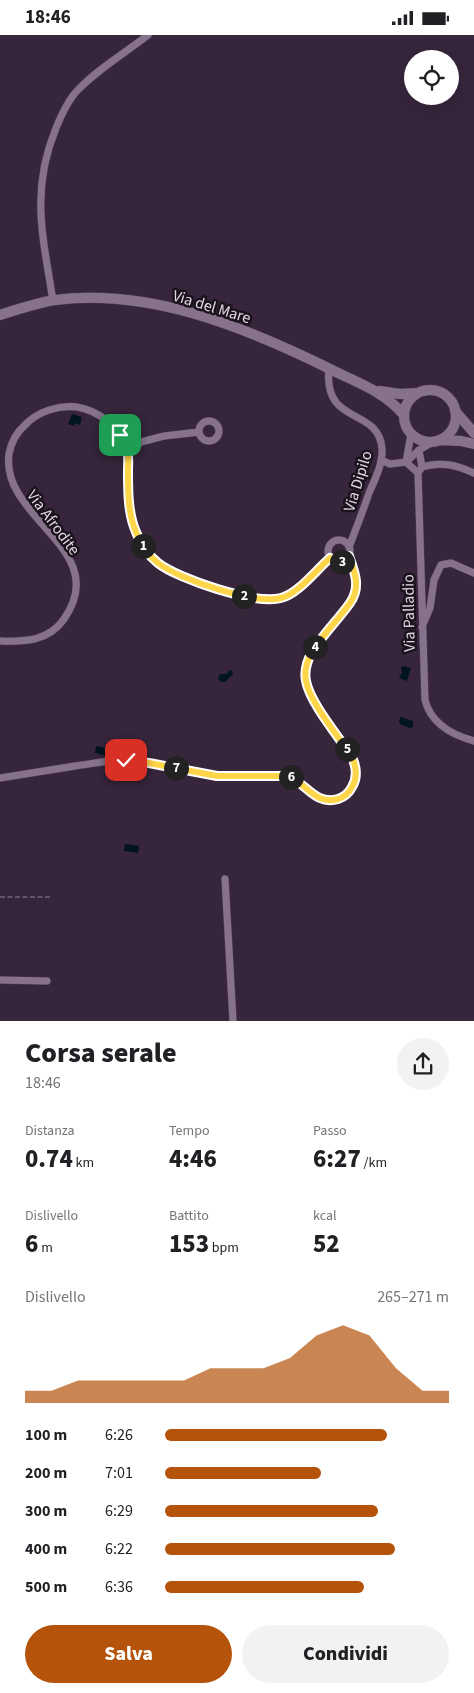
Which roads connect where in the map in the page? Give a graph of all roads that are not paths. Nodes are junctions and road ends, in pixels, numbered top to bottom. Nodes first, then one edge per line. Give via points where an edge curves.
1 (148, 35) edge
2 (53, 301) junction
3 (0, 315) edge
4 (329, 369) junction
5 (376, 390) junction
6 (418, 393) junction
7 (455, 411) junction
8 (404, 415) junction
9 (199, 432) dead end
10 (474, 433) edge
11 (411, 434) junction
12 (120, 435) junction
13 (436, 441) junction
14 (141, 442) junction
15 (474, 444) edge
16 (420, 449) junction
17 (128, 453) junction
18 (381, 460) junction
19 (406, 462) junction
20 (420, 470) junction
21 (474, 473) edge
22 (348, 545) junction
23 (349, 556) junction
24 (330, 558) junction
25 (474, 573) edge
26 (422, 627) junction
27 (0, 641) edge
28 (474, 741) edge
29 (0, 778) edge
30 (225, 879) dead end
31 (0, 980) edge
32 (47, 981) dead end
33 (233, 1021) edge

1 - 2 street via 77,91 66,106 52,139 43,168 40,216
2 - 3 main road, Via del Mare
2 - 4 main road, Via del Mare via 101,298 190,312 254,335
4 - 5 main road, Via del Mare
4 - 18 street, Via Dipilo via 328,384 332,397 376,431 382,446
5 - 6 main road, Via del Mare
5 - 8 main road, Via del Mare
6 - 7 main road via 433,390 441,393 452,403
6 - 8 main road via 408,402
7 - 10 main road
7 - 13 main road via 453,428
8 - 11 main road
9 - 14 street
11 - 13 main road via 417,439
11 - 19 street
12 - 14 street
12 - 17 street, Via Afrodite
12 - 27 street, Via Afrodite via 96,414 67,407 36,416 15,438 7,463 13,489 24,507 66,556 74,574 75,589 66,616 54,631 30,641
13 - 15 main road
13 - 16 street
14 - 17 street
16 - 19 street
16 - 20 street, Via Palladio
17 - 24 street, Via Afrodite via 134,528 147,551 169,571 254,599 271,600 292,593
18 - 19 street via 390,464
18 - 22 street, Via Dipilo
19 - 20 street
20 - 21 street via 448,463
20 - 26 street, Via Palladio
22 - 23 street
22 - 24 street via 337,541 331,544
23 - 24 street via 341,562
23 - 29 street via 356,580 355,596 313,650 305,676 312,697 355,763 355,780 346,795 333,800 320,799 295,779 286,776 217,776 126,760
25 - 26 street via 452,563 441,565
26 - 28 street, Via Palladio via 423,690 427,708 446,730
30 - 33 street
31 - 32 street

